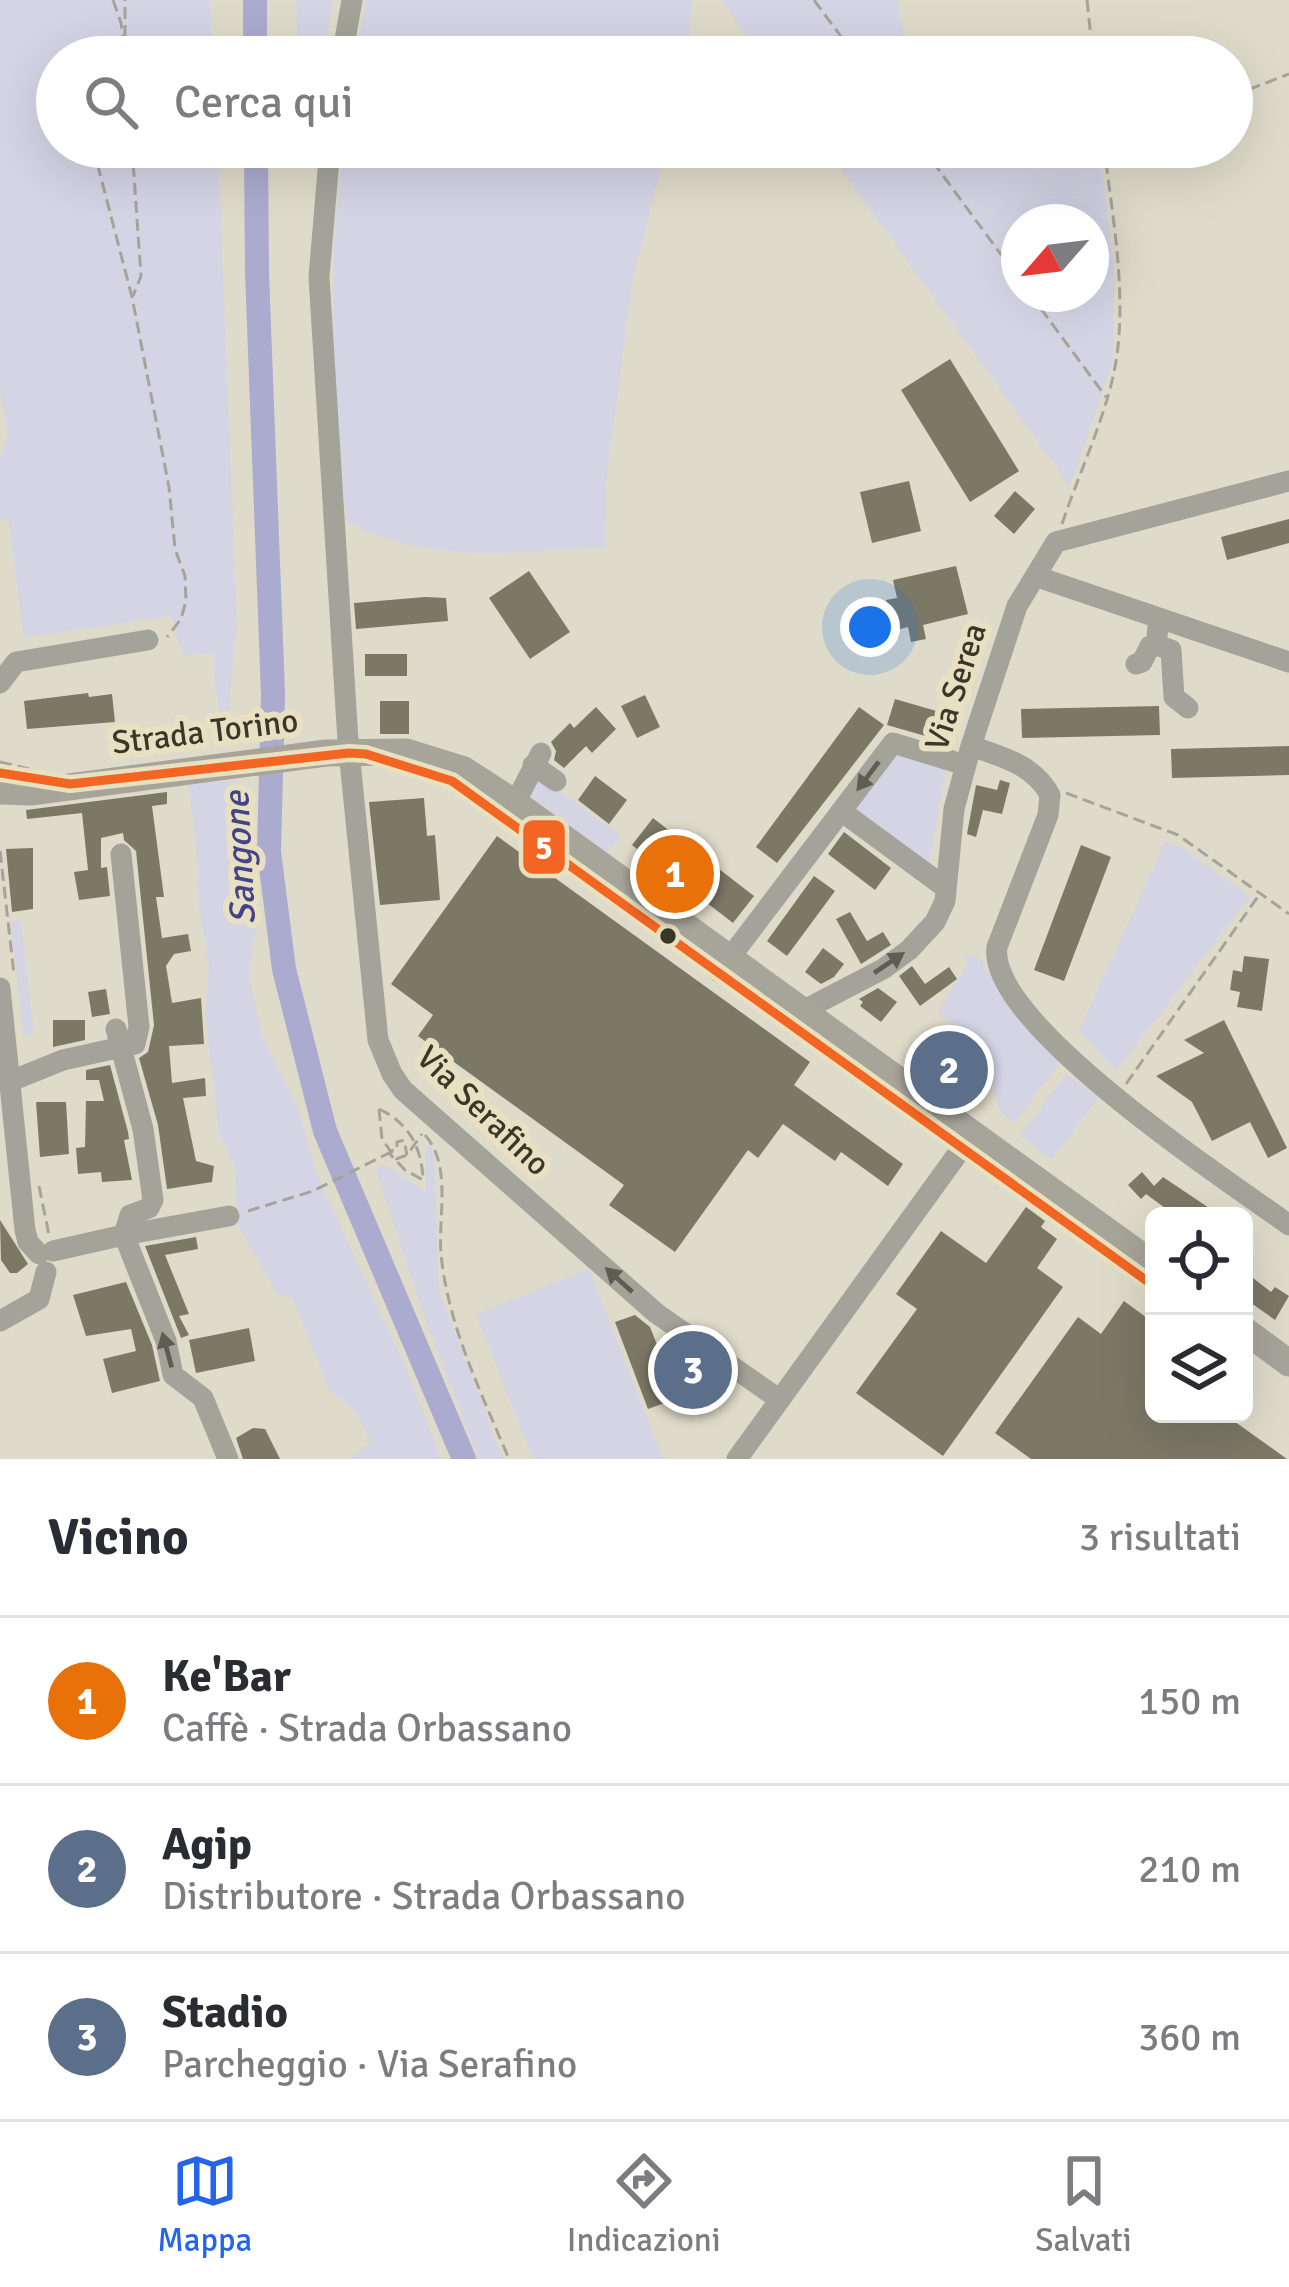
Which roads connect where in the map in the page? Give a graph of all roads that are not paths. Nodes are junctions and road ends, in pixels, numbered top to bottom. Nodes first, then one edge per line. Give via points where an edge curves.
1 (352, 0) edge
2 (346, 36) edge
3 (328, 168) edge
4 (1289, 481) edge
5 (1035, 577) junction
6 (1159, 618) junction
7 (148, 640) road end
8 (1156, 645) junction
9 (1289, 662) edge
10 (1136, 664) dead end
11 (0, 683) edge
12 (1188, 708) dead end
13 (347, 753) junction
14 (968, 755) junction
15 (0, 773) edge
16 (556, 781) dead end
17 (70, 784) junction
18 (0, 791) edge
19 (515, 803) junction
20 (841, 811) junction
21 (121, 854) dead end
22 (946, 888) junction
23 (724, 965) junction
24 (0, 988) edge
25 (797, 1018) junction
26 (117, 1039) junction
27 (11, 1081) junction
28 (8, 1125) edge
29 (967, 1141) junction
30 (229, 1216) road end
31 (1289, 1225) edge
32 (124, 1235) junction
33 (46, 1259) junction
34 (1145, 1259) edge
35 (1145, 1279) edge
36 (0, 1321) edge
37 (1253, 1337) edge
38 (1253, 1358) edge
39 (1289, 1363) edge
40 (1289, 1384) edge
41 (780, 1400) junction
42 (228, 1459) edge
43 (737, 1459) edge

1 - 2 street
3 - 13 street, Via Serafino via 319,277
4 - 5 street, Via Serea via 1056,542
5 - 6 street
5 - 14 street, Via Serea via 1017,606
6 - 8 street
6 - 9 street
7 - 11 street via 16,662
8 - 10 street
8 - 12 street via 1171,650 1174,697
13 - 17 main road, Strada Torino
13 - 19 main road via 445,761
13 - 23 main road via 471,792
41 -> 13 street, Via Serafino via 656,1313 433,1130 392,1075 378,1040
14 -> 20 street via 893,743
14 - 22 street, Via Serea
14 - 31 street via 1019,763 1049,795 997,947 998,971 1070,1060
15 - 17 main road, Strada Torino
16 - 19 street via 537,759
17 - 18 main road, Strada Torino
19 - 23 main road
20 - 22 street
20 - 23 street
21 - 26 street via 139,1027 135,1044
25 -> 22 street, Via Serea via 909,950 935,922
23 - 25 main road
24 - 27 street
25 - 29 main road
26 - 27 street
26 - 32 street via 153,1200 130,1214
27 - 28 street
28 - 33 street via 28,1242
29 - 34 main road
29 - 35 main road
29 - 41 street
30 - 32 street
32 - 33 street
42 -> 32 street via 203,1398 173,1375
33 - 36 street via 38,1299
37 - 39 main road
38 - 40 main road
41 - 43 street

